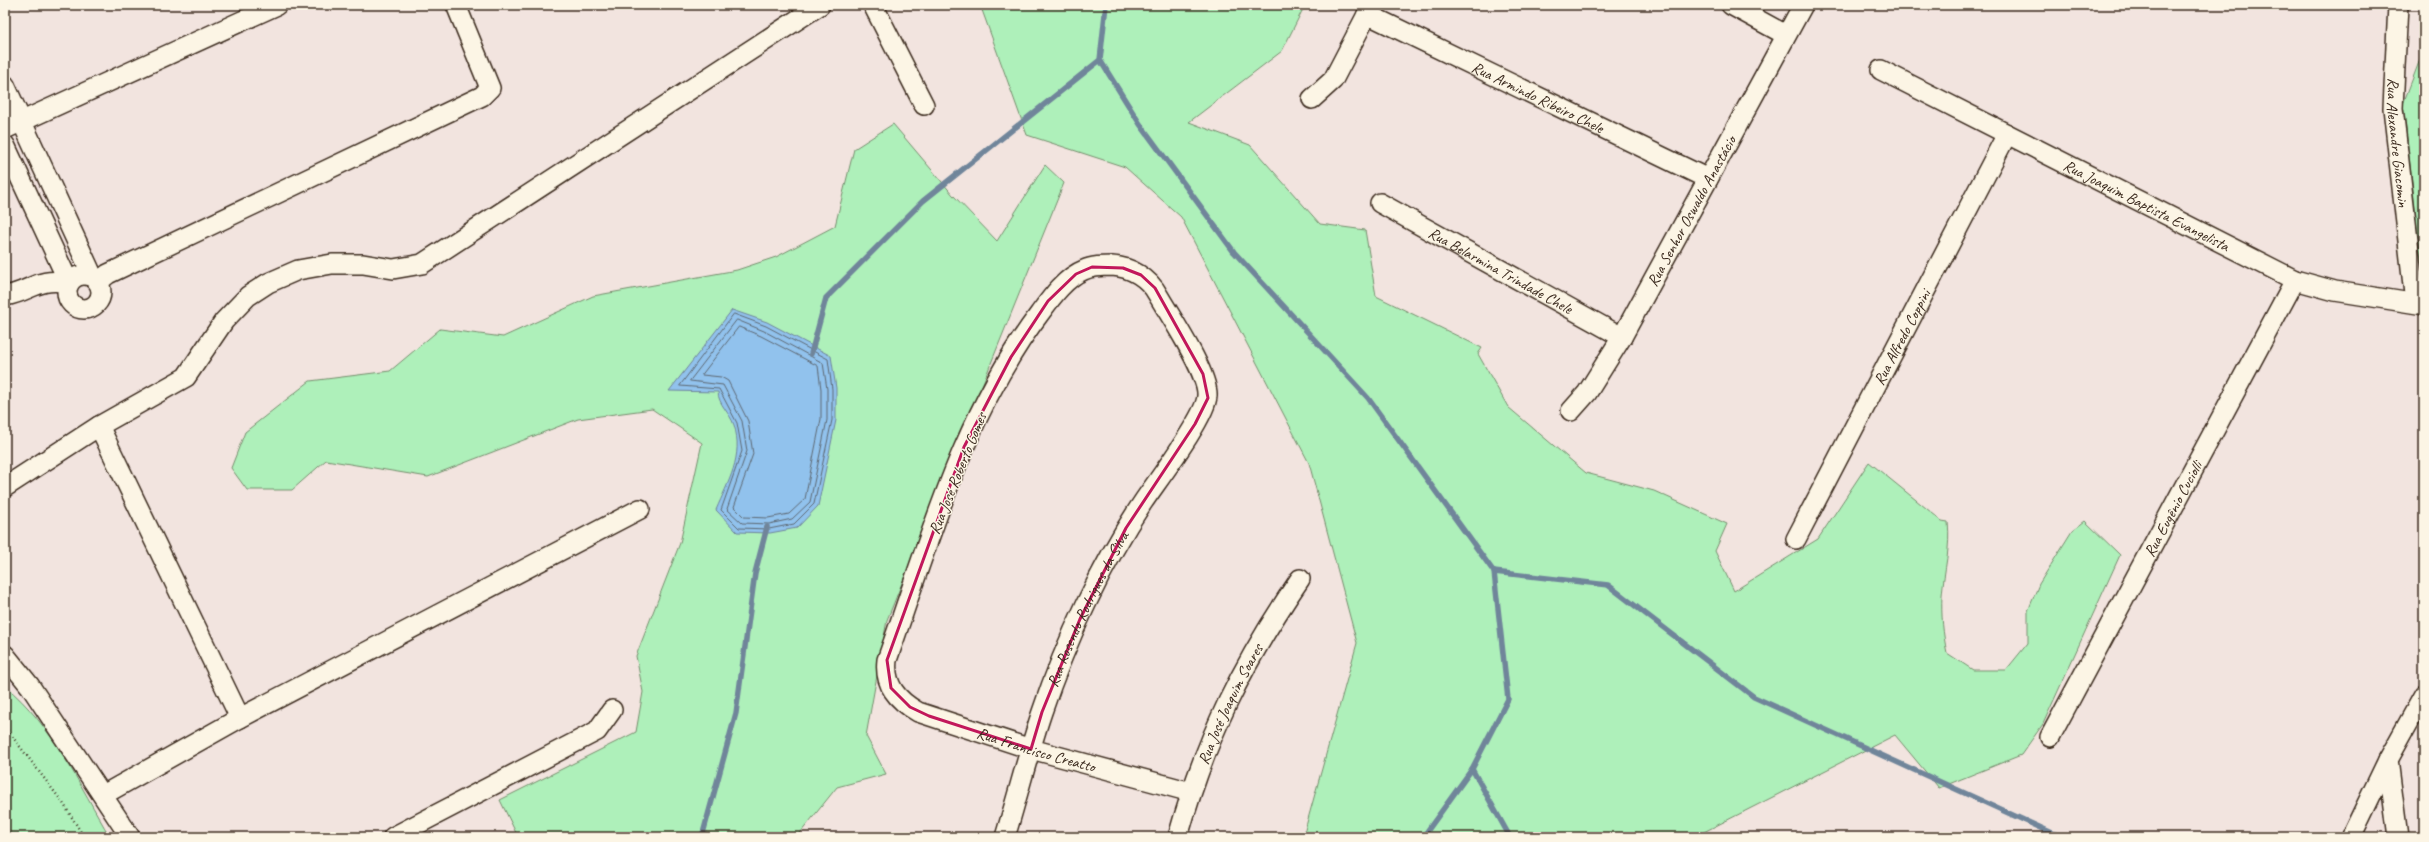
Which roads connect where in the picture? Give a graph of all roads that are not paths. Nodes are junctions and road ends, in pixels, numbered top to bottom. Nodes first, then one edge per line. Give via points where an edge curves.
1 (277, 5) edge
2 (456, 5) edge
3 (820, 5) edge
4 (873, 5) edge
5 (1731, 5) edge
6 (1803, 5) edge
7 (2398, 5) edge
8 (1370, 10) edge
9 (1786, 36) junction
10 (1881, 70) dead end
11 (5, 86) edge
12 (1312, 100) dead end
13 (924, 106) dead end
14 (13, 125) edge
15 (2007, 134) junction
16 (5, 145) edge
17 (1708, 179) junction
18 (1380, 203) dead end
19 (96, 280) junction
20 (2295, 280) junction
21 (69, 283) junction
22 (5, 296) edge
23 (2420, 304) edge
24 (1622, 337) junction
25 (1208, 398) joint
26 (1571, 411) dead end
27 (99, 426) junction
28 (5, 487) edge
29 (640, 509) dead end
30 (1796, 539) dead end
31 (1300, 579) dead end
32 (5, 655) edge
33 (891, 688) joint
34 (2424, 695) edge
35 (612, 710) dead end
36 (240, 718) junction
37 (2050, 737) dead end
38 (1031, 749) junction
39 (2388, 760) junction
40 (1191, 792) junction
41 (103, 795) junction
42 (130, 837) edge
43 (393, 837) edge
44 (1005, 837) edge
45 (1178, 837) edge
46 (2351, 837) edge
47 (2398, 837) edge

1 - 14 street
2 - 19 street via 490,88 482,96
3 - 27 street via 422,264 393,269 363,264 332,264 298,270 268,283 248,296 224,321 186,378
4 - 13 street
5 - 9 street
6 - 9 street, Rua Senhor Oswaldo Anastácio
7 - 23 street, Rua Alexandre Giacomin via 2393,108
8 - 12 street via 1333,80
8 - 17 street, Rua Armindo Ribeiro Chele
9 - 17 street, Rua Senhor Oswaldo Anastácio
10 - 15 street, Rua Joaquim Baptista Evangelista
11 - 14 street
14 - 19 street
15 - 20 street, Rua Joaquim Baptista Evangelista
15 - 30 street, Rua Alfredo Coppini
16 - 21 street
17 - 24 street, Rua Senhor Oswaldo Anastácio
18 - 24 street, Rua Belarmina Trindade Chele
19 - 21 street via 80,275
19 - 21 street via 101,295 94,306 88,309 75,307 70,302 67,289
20 - 23 street, Rua Joaquim Baptista Evangelista via 2335,291
20 - 37 street, Rua Eugênio Cuciolli
21 - 22 street via 53,280 42,282
24 - 26 street, Rua Senhor Oswaldo Anastácio via 1587,392
25 - 33 street, Rua José Roberto Gomes via 1203,374 1155,288 1141,275 1123,268 1092,268 1076,274 1048,301 1030,325 985,402 964,447 887,660
25 - 38 street, Rua Rosendo Rodrigues da Silva via 1195,424 1126,528 1080,619 1042,712
27 - 28 street
27 - 36 street
29 - 36 street
31 - 40 street, Rua José Joaquim Soares via 1266,629 1236,681 1211,736
32 - 41 street via 30,686
33 - 38 street, Rua Francisco Creatto via 902,701 918,712
34 - 39 street
35 - 43 street via 597,731
36 - 41 street
38 - 40 street, Rua Francisco Creatto
38 - 44 street, Rua Rosendo Rodrigues da Silva
39 - 46 street
39 - 47 street
40 - 45 street, Rua José Joaquim Soares
41 - 42 street

